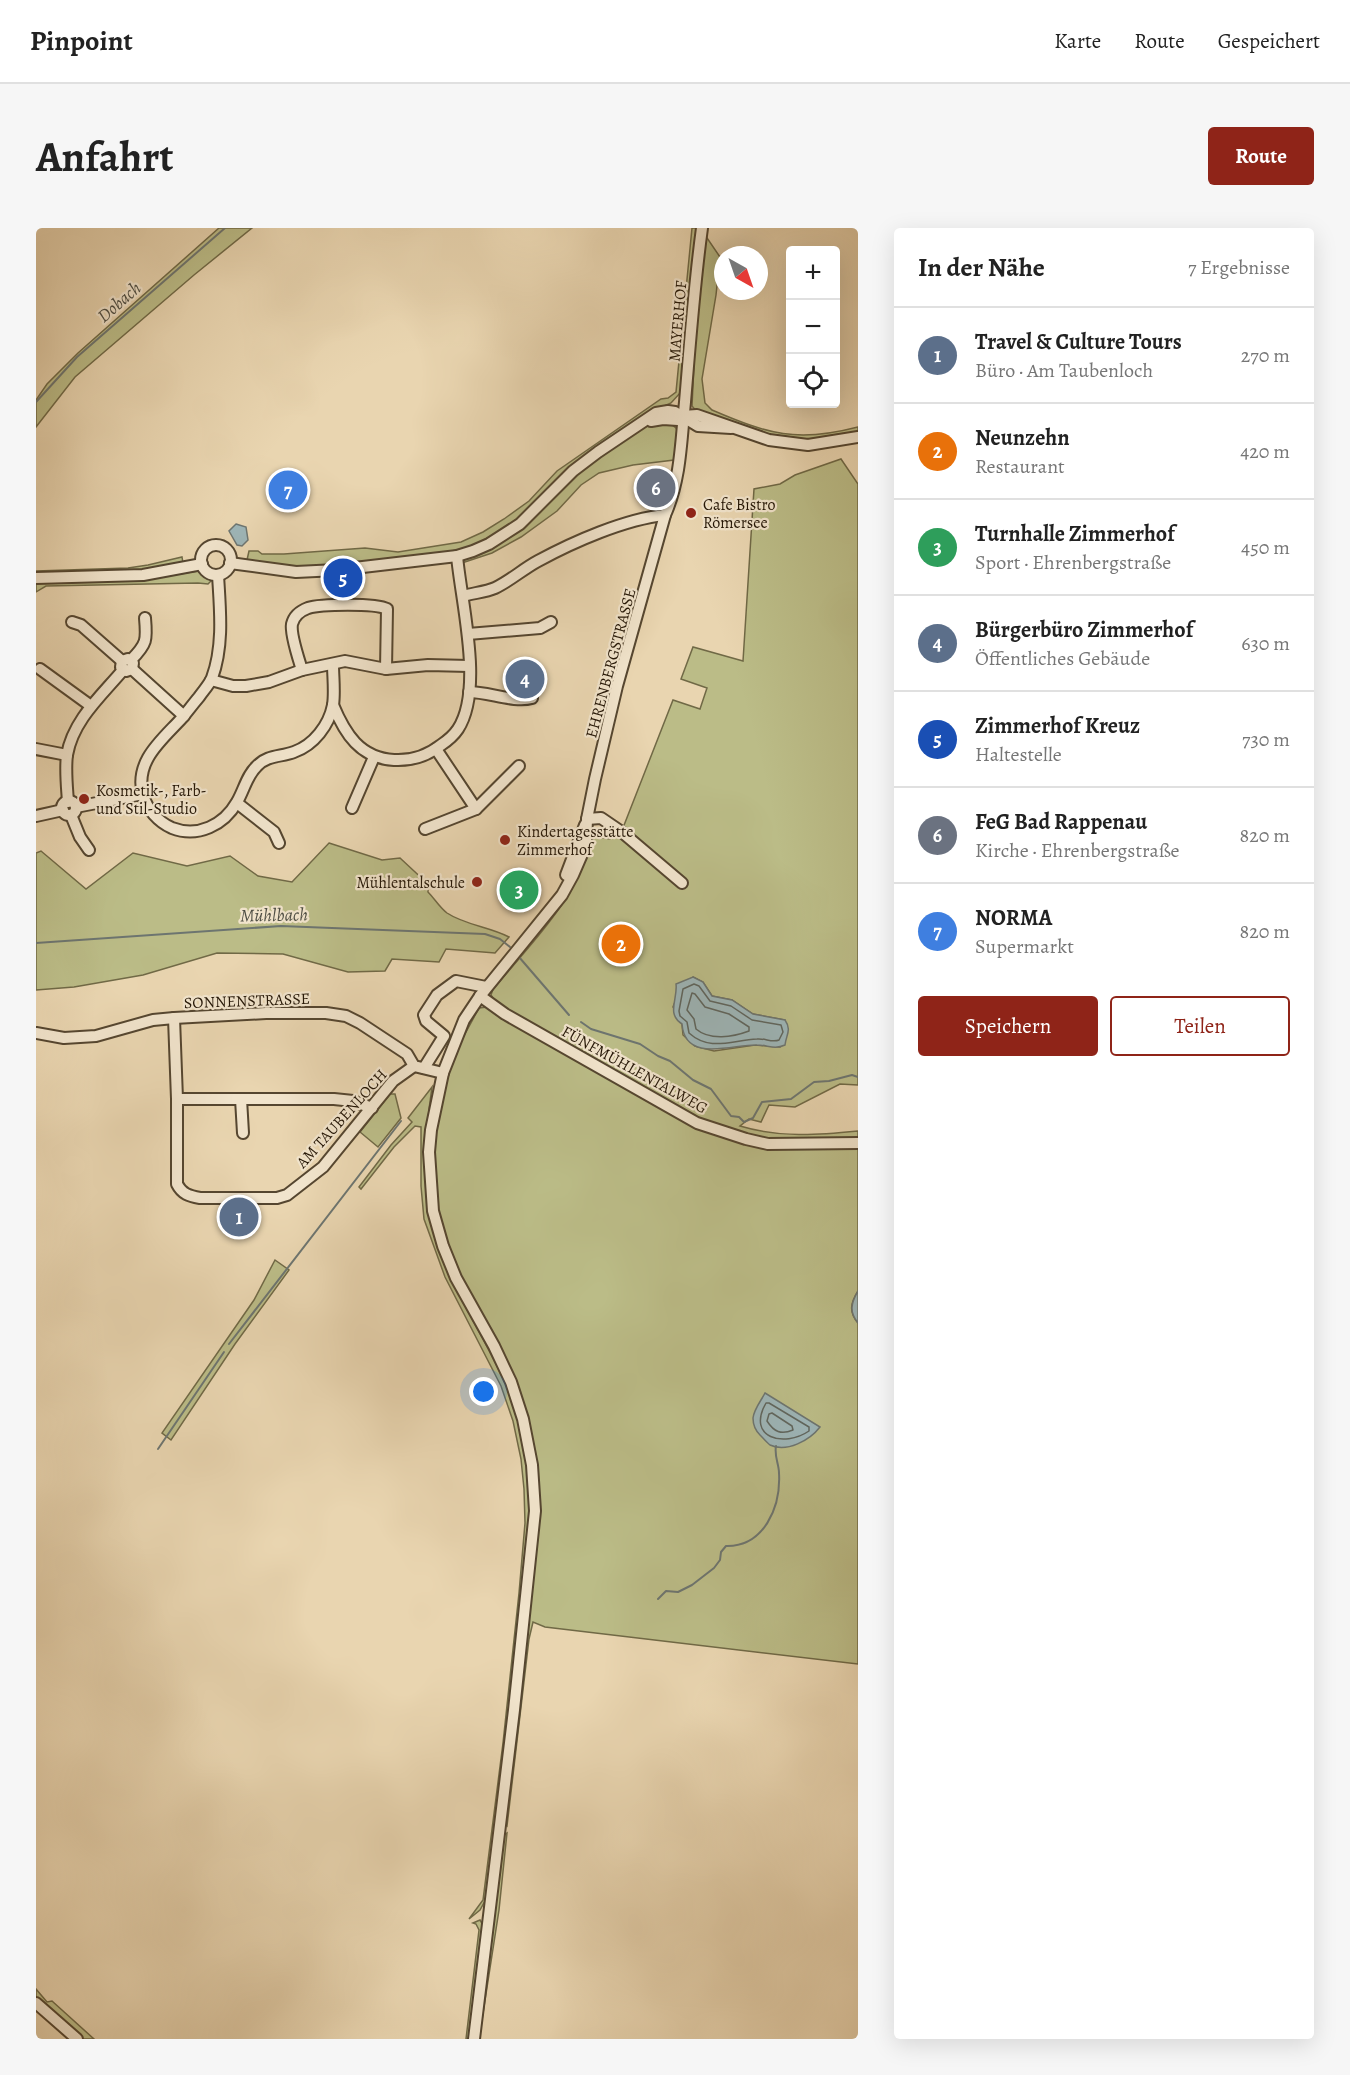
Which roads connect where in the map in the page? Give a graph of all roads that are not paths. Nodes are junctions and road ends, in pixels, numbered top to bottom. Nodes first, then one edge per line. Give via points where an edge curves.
1 (702, 228) edge
2 (683, 416) junction
3 (858, 437) edge
4 (665, 515) junction
5 (457, 556) junction
6 (230, 563) junction
7 (202, 564) junction
8 (218, 575) junction
9 (36, 578) edge
10 (463, 596) junction
11 (145, 618) dead end
12 (72, 622) dead end
13 (551, 622) dead end
14 (468, 634) junction
15 (333, 664) junction
16 (127, 665) junction
17 (469, 666) junction
18 (40, 669) dead end
19 (386, 669) junction
20 (302, 670) junction
21 (211, 680) junction
22 (469, 692) junction
23 (532, 699) dead end
24 (333, 705) junction
25 (91, 706) junction
26 (184, 716) junction
27 (343, 728) junction
28 (321, 732) junction
29 (36, 749) edge
30 (436, 749) junction
31 (67, 755) junction
32 (374, 757) junction
33 (519, 766) dead end
34 (143, 794) junction
35 (237, 802) junction
36 (70, 808) junction
37 (352, 808) dead end
38 (476, 809) junction
39 (36, 816) edge
40 (587, 819) junction
41 (425, 829) dead end
42 (279, 843) dead end
43 (89, 850) dead end
44 (682, 883) dead end
45 (483, 992) junction
46 (174, 1018) junction
47 (36, 1033) edge
48 (419, 1067) junction
49 (442, 1073) junction
50 (177, 1099) junction
51 (241, 1099) junction
52 (372, 1108) junction
53 (243, 1133) dead end
54 (858, 1143) edge
55 (36, 2003) edge
56 (77, 2039) edge
57 (474, 2039) edge

1 - 2 street, MAYERHOF
2 - 3 street via 698,426 731,428 769,440 808,445
2 - 4 street, EHRENBERGSTRASSE via 677,480
2 - 5 street via 668,411 656,413 573,471 520,524 489,544
4 - 10 street via 645,518 566,546 494,588
4 - 40 street, EHRENBERGSTRASSE via 617,686
5 - 6 street via 296,572
5 - 10 street
6 - 7 street via 226,550 214,546 204,552
6 - 8 street
7 - 8 street via 208,572
7 - 9 street via 144,575
8 - 21 street via 220,650
10 - 14 street
11 - 16 street via 146,642
12 - 16 street via 81,625
13 - 14 street via 540,628
14 - 17 street
15 - 19 street via 345,661
15 - 20 street
15 - 24 street
16 - 25 street
16 - 26 street
17 - 19 street
17 - 22 street
18 - 25 street
19 - 20 street via 387,609 339,605 309,608 296,615 291,627
20 - 21 street via 246,686
21 - 26 street
22 - 23 street
22 - 30 street via 457,729
24 - 27 street
24 - 28 street
25 - 31 street
26 - 34 street via 149,755 144,766
27 - 28 street via 333,725
27 - 32 street
28 - 35 street via 305,747 260,763 252,770
29 - 31 street
30 - 32 street via 409,760
30 - 38 street
31 - 36 street
32 - 37 street
33 - 38 street
34 - 35 street via 154,815 182,831 211,827 228,815
34 - 36 street
35 - 42 street via 274,832
36 - 39 street
36 - 43 street
38 - 41 street
40 - 44 street via 601,818 616,828
40 - 45 street, EHRENBERGSTRASSE via 586,845 562,895
45 - 48 street via 456,981 437,995 424,1015 444,1036
45 - 49 street, EHRENBERGSTRASSE via 464,1020
45 - 54 street, FÜNFMÜHLENTALWEG via 504,1014 697,1123 768,1144
46 - 47 street, SONNENSTRASSE via 96,1036 64,1038
46 - 48 street, SONNENSTRASSE via 266,1013 346,1016 407,1054
46 - 50 street, AM TAUBENLOCH
48 - 49 street
48 - 52 street, AM TAUBENLOCH via 393,1081
49 - 57 street, EHRENBERGSTRASSE via 429,1152 433,1211 456,1278 494,1346 524,1419 535,1511
50 - 51 street
50 - 52 street, AM TAUBENLOCH via 177,1184 180,1191 200,1198 287,1196 323,1167
51 - 52 street via 334,1099
51 - 53 street
55 - 56 street

